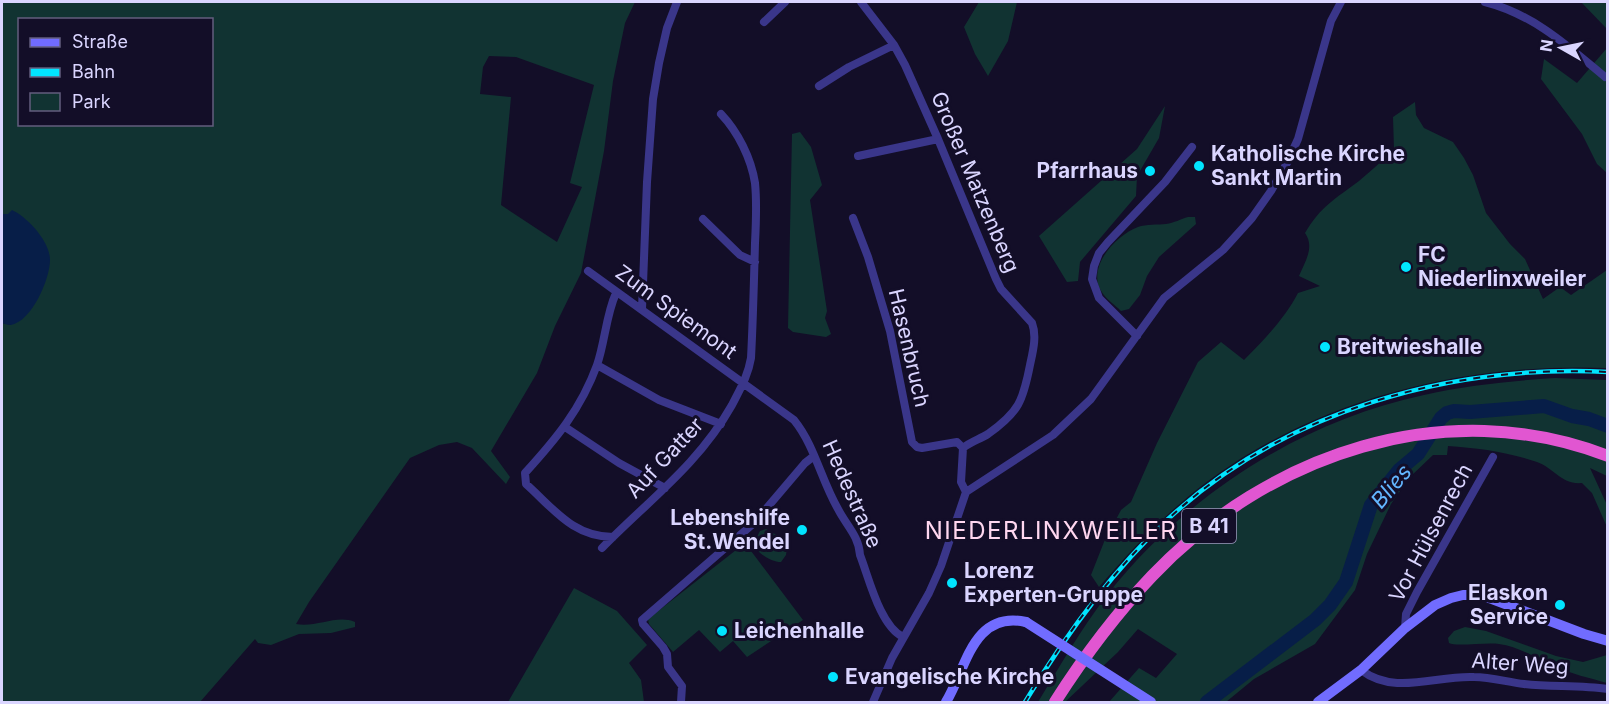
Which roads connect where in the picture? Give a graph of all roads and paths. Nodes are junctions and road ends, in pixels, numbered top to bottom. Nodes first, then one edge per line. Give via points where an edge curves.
1 (677, 2) edge
2 (785, 2) edge
3 (861, 2) edge
4 (1341, 2) edge
5 (1485, 2) edge
6 (764, 22) dead end
7 (894, 45) junction
8 (1605, 77) dead end
9 (819, 86) dead end
10 (720, 114) dead end
11 (938, 139) junction
12 (1192, 147) dead end
13 (858, 156) dead end
14 (853, 218) dead end
15 (703, 219) dead end
16 (755, 262) junction
17 (588, 271) dead end
18 (616, 293) junction
19 (642, 309) junction
20 (1137, 336) junction
21 (597, 364) junction
22 (744, 383) junction
23 (721, 424) junction
24 (565, 427) junction
25 (1470, 431) junction
26 (963, 448) junction
27 (814, 456) junction
28 (1608, 456) edge
29 (1493, 457) dead end
30 (1608, 465) edge
31 (665, 488) junction
32 (966, 492) junction
33 (614, 537) junction
34 (602, 548) dead end
35 (1406, 628) junction
36 (903, 637) junction
37 (1604, 640) edge
38 (1361, 670) junction
39 (1608, 689) edge
40 (681, 702) edge
41 (873, 702) edge
42 (946, 702) edge
43 (1055, 702) edge
44 (1151, 702) edge
45 (1318, 702) edge

1 - 19 street via 664,40 653,99
2 - 6 street
3 - 7 street, Großer Matzenberg
4 - 20 street via 1331,21 1298,140 1271,191 1236,237 1167,296
5 - 8 street via 1513,10 1542,27
7 - 9 street
7 - 11 street, Großer Matzenberg
10 - 16 street, Auf Gatter via 729,122 749,161 754,183
11 - 13 street
11 - 26 street, Großer Matzenberg via 1001,289 1035,329 1022,401 987,435
12 - 20 street via 1171,176 1108,242 1094,266 1092,279 1099,298
14 - 26 street, Hasenbruch via 890,331 912,442 922,448 957,442
15 - 16 street via 740,255
16 - 22 street, Auf Gatter via 751,358
17 - 18 street, Zum Spiemont
18 - 19 street, Zum Spiemont
18 - 21 street
19 - 22 street, Zum Spiemont
20 - 32 street via 1080,411 1053,435
21 - 23 street via 659,400
21 - 24 street
22 - 23 street, Auf Gatter
22 - 27 street, Hedestraße via 794,420
23 - 31 street, Auf Gatter
24 - 31 street
24 - 33 street via 525,473 526,484 584,533
25 - 28 highway, B 41 via 1533,436
25 - 30 highway via 1560,446
25 - 43 highway, B 41 via 1423,433 1364,446 1303,468 1239,504 1152,575 1091,649
26 - 32 street via 961,482
27 - 36 street, Hedestraße via 837,508 860,545 860,555 884,615 890,627
27 - 40 street via 754,523 642,620 667,654 668,667 682,686
29 - 35 street, Vor Hülsenrech via 1417,592 1406,614
31 - 33 street, Auf Gatter
32 - 36 street via 941,566
33 - 34 street, Auf Gatter
35 - 37 main road via 1435,605 1451,598 1478,595
35 - 38 main road
36 - 41 street
38 - 39 street, Alter Weg via 1378,678 1413,684 1472,676
38 - 45 main road
42 - 44 main road, bridge via 970,649 990,627 1006,621 1026,622

